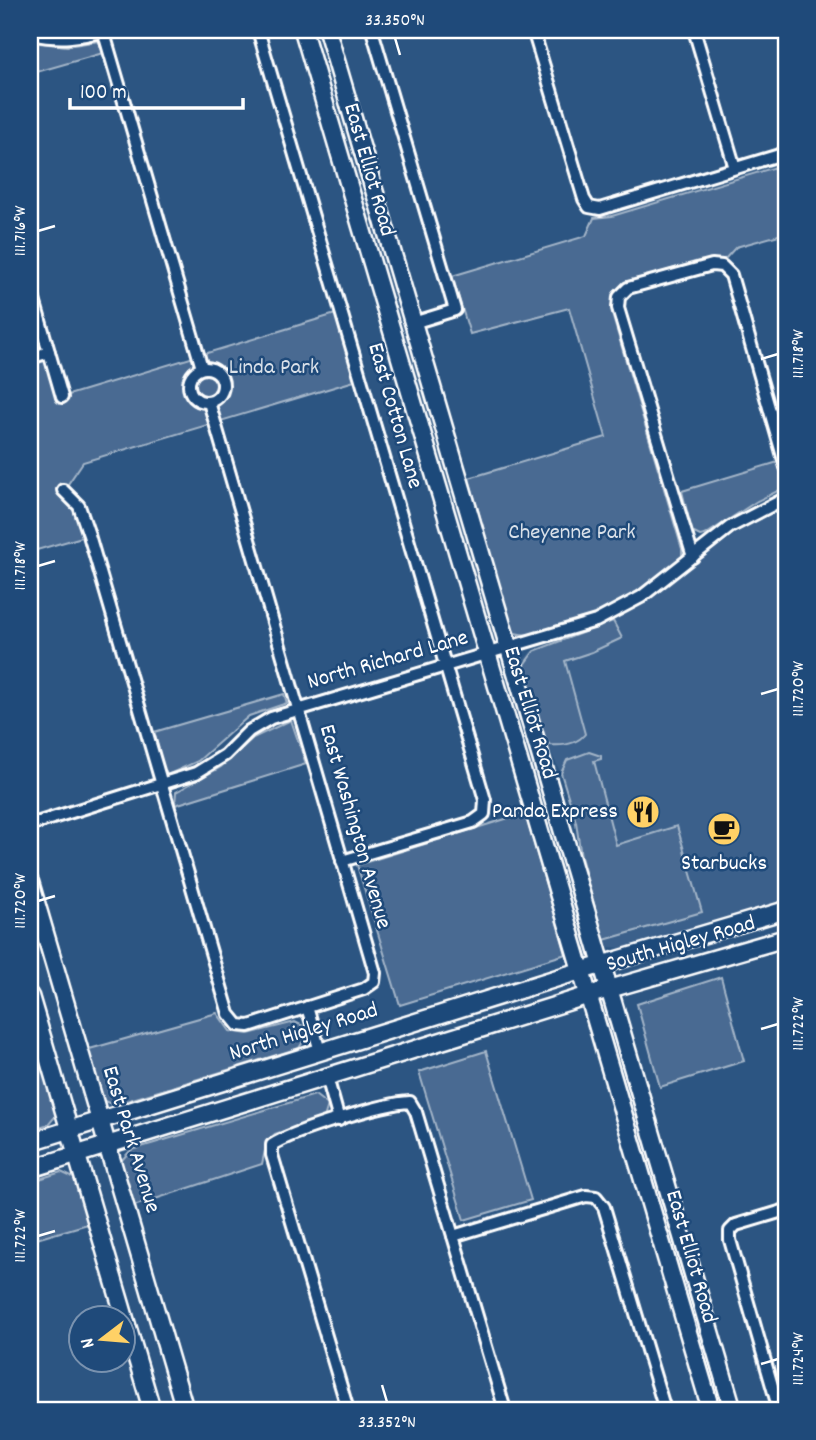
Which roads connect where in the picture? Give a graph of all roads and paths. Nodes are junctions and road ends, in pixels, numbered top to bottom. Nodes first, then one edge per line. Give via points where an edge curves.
1 (105, 30) edge
2 (258, 30) edge
3 (303, 30) edge
4 (327, 30) edge
5 (372, 30) edge
6 (533, 30) edge
7 (694, 30) edge
8 (30, 34) edge
9 (786, 153) edge
10 (735, 168) junction
11 (30, 286) edge
12 (413, 323) junction
13 (49, 352) junction
14 (30, 358) edge
15 (202, 368) junction
16 (62, 397) dead end
17 (209, 402) junction
18 (786, 467) edge
19 (63, 491) dead end
20 (786, 498) edge
21 (693, 557) junction
22 (508, 649) junction
23 (488, 655) junction
24 (446, 666) junction
25 (298, 709) junction
26 (162, 785) junction
27 (30, 825) edge
28 (342, 860) junction
29 (30, 882) edge
30 (786, 910) edge
31 (786, 938) edge
32 (592, 968) junction
33 (610, 989) junction
34 (30, 996) edge
35 (589, 996) junction
36 (307, 1007) junction
37 (320, 1051) junction
38 (327, 1077) junction
39 (100, 1120) junction
40 (340, 1120) junction
41 (69, 1129) junction
42 (30, 1142) edge
43 (108, 1145) junction
44 (76, 1154) junction
45 (30, 1169) edge
46 (786, 1210) edge
47 (453, 1236) junction
48 (152, 1410) edge
49 (186, 1410) edge
50 (348, 1410) edge
51 (505, 1410) edge
52 (665, 1410) edge
53 (711, 1410) edge
54 (733, 1410) edge
55 (779, 1410) edge

1 - 8 street via 75,38
1 - 15 street
2 - 24 street, East Cotton Lane
3 - 23 main road, East Elliot Road
4 - 12 main road, East Elliot Road
5 - 12 street via 455,310
6 - 10 street via 589,207 600,209
7 - 10 street
9 - 10 street
11 - 13 street
12 - 22 main road, East Elliot Road
13 - 14 street
13 - 16 street
15 - 17 street via 213,370 222,382 221,394
15 - 17 street, East Washington Avenue via 190,378 189,391 196,400
17 - 25 street, East Washington Avenue
18 - 21 street via 731,275 722,266 712,265 628,288 619,297 618,308
19 - 26 street via 79,506 86,525
20 - 21 street, North Richard Lane via 730,527
21 - 22 street, North Richard Lane via 641,597 596,621
22 - 23 street, North Richard Lane
22 - 32 main road, East Elliot Road
23 - 24 street, North Richard Lane
23 - 32 main road, East Elliot Road
24 - 25 street, North Richard Lane
24 - 28 street, East Cotton Lane via 485,800 484,814 473,822
25 - 26 street, North Richard Lane via 249,731 225,755 196,773
25 - 28 street, East Washington Avenue
26 - 27 street, North Richard Lane
26 - 36 street via 229,1014 238,1025 249,1026
28 - 36 street, East Washington Avenue via 375,972 374,982
29 - 39 main road, East Park Avenue
30 - 32 main road, South Higley Road
31 - 33 main road, South Higley Road
32 - 33 main road, East Elliot Road
32 - 35 main road, East Elliot Road
32 - 37 main road, North Higley Road
33 - 35 main road, South Higley Road
33 - 54 main road, East Elliot Road
34 - 41 main road
35 - 38 main road
35 - 53 main road, East Elliot Road
36 - 37 street
37 - 39 main road, North Higley Road
38 - 40 street
38 - 43 main road
39 - 41 main road, North Higley Road
39 - 43 main road, East Park Avenue
40 - 47 street via 410,1102
40 - 50 street via 283,1138 272,1145 272,1155
41 - 42 main road, North Higley Road
41 - 44 main road
43 - 44 main road
43 - 49 main road, East Park Avenue
44 - 45 main road
44 - 48 main road
46 - 55 street via 736,1225 730,1231
47 - 51 street
47 - 52 street via 586,1196 596,1197 604,1207

